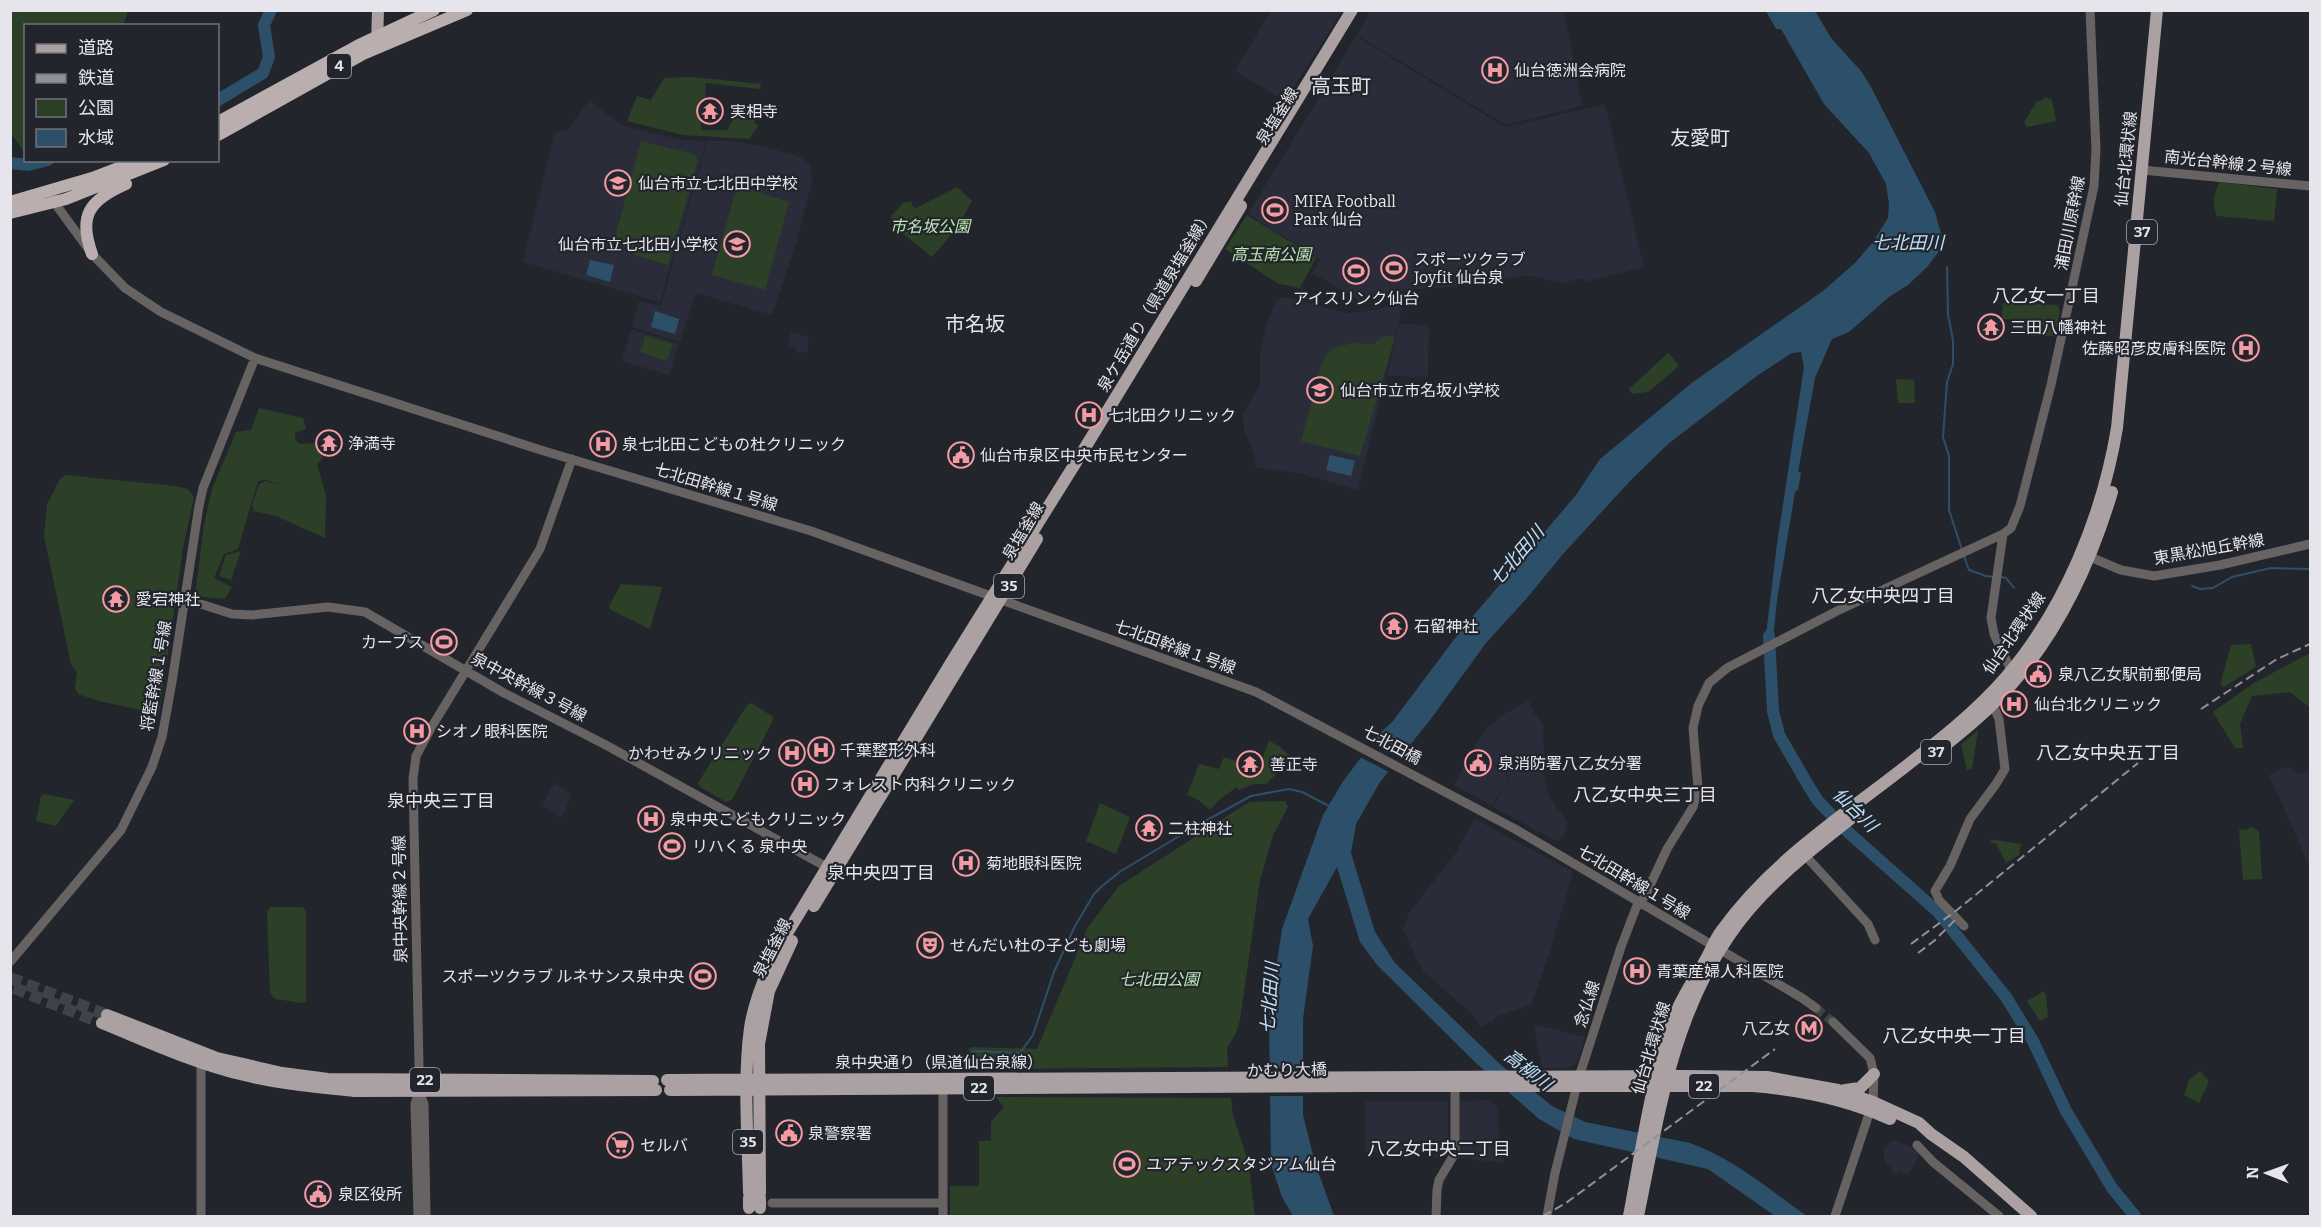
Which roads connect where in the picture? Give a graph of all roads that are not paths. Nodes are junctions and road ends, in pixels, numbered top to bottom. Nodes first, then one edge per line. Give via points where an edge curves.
1 (378, 10) edge
2 (434, 10) edge
3 (467, 10) edge
4 (1352, 10) edge
5 (1361, 10) edge
6 (2090, 10) edge
7 (2157, 10) edge
8 (2164, 10) edge
9 (377, 42) junction
10 (219, 121) edge
11 (219, 134) edge
12 (156, 162) edge
13 (141, 166) edge
14 (2145, 170) junction
15 (2310, 186) edge
16 (53, 197) junction
17 (10, 202) edge
18 (10, 213) edge
19 (92, 254) junction
20 (255, 358) junction
21 (572, 459) junction
22 (2003, 534) junction
23 (2310, 544) edge
24 (2085, 555) junction
25 (997, 598) junction
26 (184, 599) junction
27 (2012, 670) junction
28 (465, 671) junction
29 (1993, 705) junction
30 (1336, 732) joint
31 (1434, 785) joint
32 (1847, 816) junction
33 (1802, 852) junction
34 (835, 871) junction
35 (1638, 905) junction
36 (1964, 926) dead end
37 (1875, 940) dead end
38 (1716, 949) junction
39 (10, 962) edge
40 (1816, 1008) tunnel mouth
41 (105, 1019) tunnel mouth
42 (1833, 1022) tunnel mouth
43 (201, 1057) junction
44 (1874, 1074) junction
45 (1363, 1081) junction
46 (1578, 1081) junction
47 (1661, 1081) junction
48 (1489, 1082) junction
49 (943, 1083) junction
50 (1210, 1083) joint
51 (419, 1085) junction
52 (655, 1085) dead end
53 (668, 1085) dead end
54 (754, 1085) junction
55 (1455, 1086) junction
56 (1838, 1090) junction
57 (1871, 1106) junction
58 (1917, 1145) dead end
59 (1644, 1161) junction
60 (943, 1203) junction
61 (756, 1205) edge
62 (201, 1216) edge
63 (418, 1216) edge
64 (426, 1216) edge
65 (943, 1216) edge
66 (1436, 1216) edge
67 (1547, 1216) edge
68 (1629, 1216) edge
69 (1638, 1216) edge
70 (1835, 1216) edge
71 (1999, 1216) edge
72 (2031, 1216) edge

1 - 9 main road
2 - 9 highway, 4
3 - 9 highway, 4
4 - 25 main road, 泉ケ岳通り（県道泉塩釜線） / 35
5 - 25 main road, 泉塩釜線 / 35
6 - 22 street, 浦田川原幹線 via 2094,186 2025,486 2011,528
7 - 14 main road, 仙台北環状線 / 37
8 - 14 main road, 仙台北環状線 / 37
9 - 10 highway, 4 via 302,74
9 - 11 highway, 4
12 - 13 highway
13 - 16 highway
13 - 19 highway via 132,182 103,196 90,209 86,232
14 - 15 street, 南光台幹線２号線
14 - 24 main road, 仙台北環状線 / 37 via 2114,445
16 - 17 highway
16 - 18 highway
16 - 19 street, 七北田幹線１号線
19 - 20 street, 七北田幹線１号線 via 142,301
20 - 21 street, 七北田幹線１号線
20 - 26 street, 将監幹線１号線 via 203,488
21 - 25 street, 七北田幹線１号線 via 811,531
21 - 28 street, 泉中央幹線２号線 via 540,549
22 - 27 street via 1990,618
22 - 35 street via 1837,611 1727,668 1709,682 1693,728 1698,788 1693,807
23 - 24 street, 東黒松旭丘幹線 via 2154,576 2121,570
24 - 27 main road, 仙台北環状線 / 37
24 - 29 main road, 仙台北環状線 / 37 via 2052,630
25 - 30 street, 七北田幹線１号線 via 1256,692
25 - 34 main road, 泉塩釜線 / 35
26 - 28 street, 泉中央幹線３号線 via 232,614 328,607 365,612
26 - 39 street, 将監幹線１号線 via 161,738 130,814 121,830
27 - 32 main road, 仙台北環状線 / 37
28 - 34 street, 泉中央幹線３号線
28 - 51 street, 泉中央幹線２号線 via 416,756 412,779
29 - 32 main road, 仙台北環状線 / 37
29 - 36 street via 1999,719 2005,769 1970,819 1935,891
30 - 31 street, 七北田橋
31 - 35 street, 七北田幹線１号線
32 - 33 main road, 仙台北環状線 / 37
33 - 37 street via 1868,924
33 - 38 main road, 仙台北環状線 / 37 via 1743,903 1720,932
34 - 54 main road, 泉塩釜線 / 35 via 787,950 769,991
35 - 38 street, 七北田幹線１号線
35 - 46 street, 念仏線 via 1613,969
38 - 40 street, 七北田幹線１号線
38 - 47 main road, 仙台北環状線 / 37
41 - 43 main road, 22
42 - 44 street via 1870,1058
43 - 51 main road, 22 via 293,1075
43 - 62 street
44 - 56 main road via 1860,1088
44 - 57 street
45 - 48 main road, 22
45 - 50 main road, かむり大橋 / 22
45 - 55 main road, 22
46 - 47 main road, 22
46 - 48 main road, 22 via 1536,1086
46 - 48 main road, 22 via 1526,1077
46 - 67 street, 念仏線
47 - 56 main road, 22 via 1767,1077
47 - 57 main road, 22 via 1790,1089
47 - 59 main road, 仙台北環状線 / 37
48 - 55 main road, 22
49 - 50 main road, 泉中央通り（県道仙台泉線） / 22
49 - 54 main road, 泉中央通り（県道仙台泉線） / 22
49 - 60 street
51 - 52 main road, 22
51 - 63 street via 415,1104
51 - 64 street via 424,1104
53 - 54 main road, 泉中央通り（県道仙台泉線） / 22
54 - 61 main road, 泉塩釜線 / 35
55 - 66 street via 1455,1154 1439,1180
56 - 57 main road, 22
57 - 70 street
57 - 72 main road, 22 via 1919,1123
58 - 71 street
59 - 68 main road, 仙台北環状線 / 37
59 - 69 main road, 仙台北環状線 / 37
60 - 61 street
60 - 65 street

